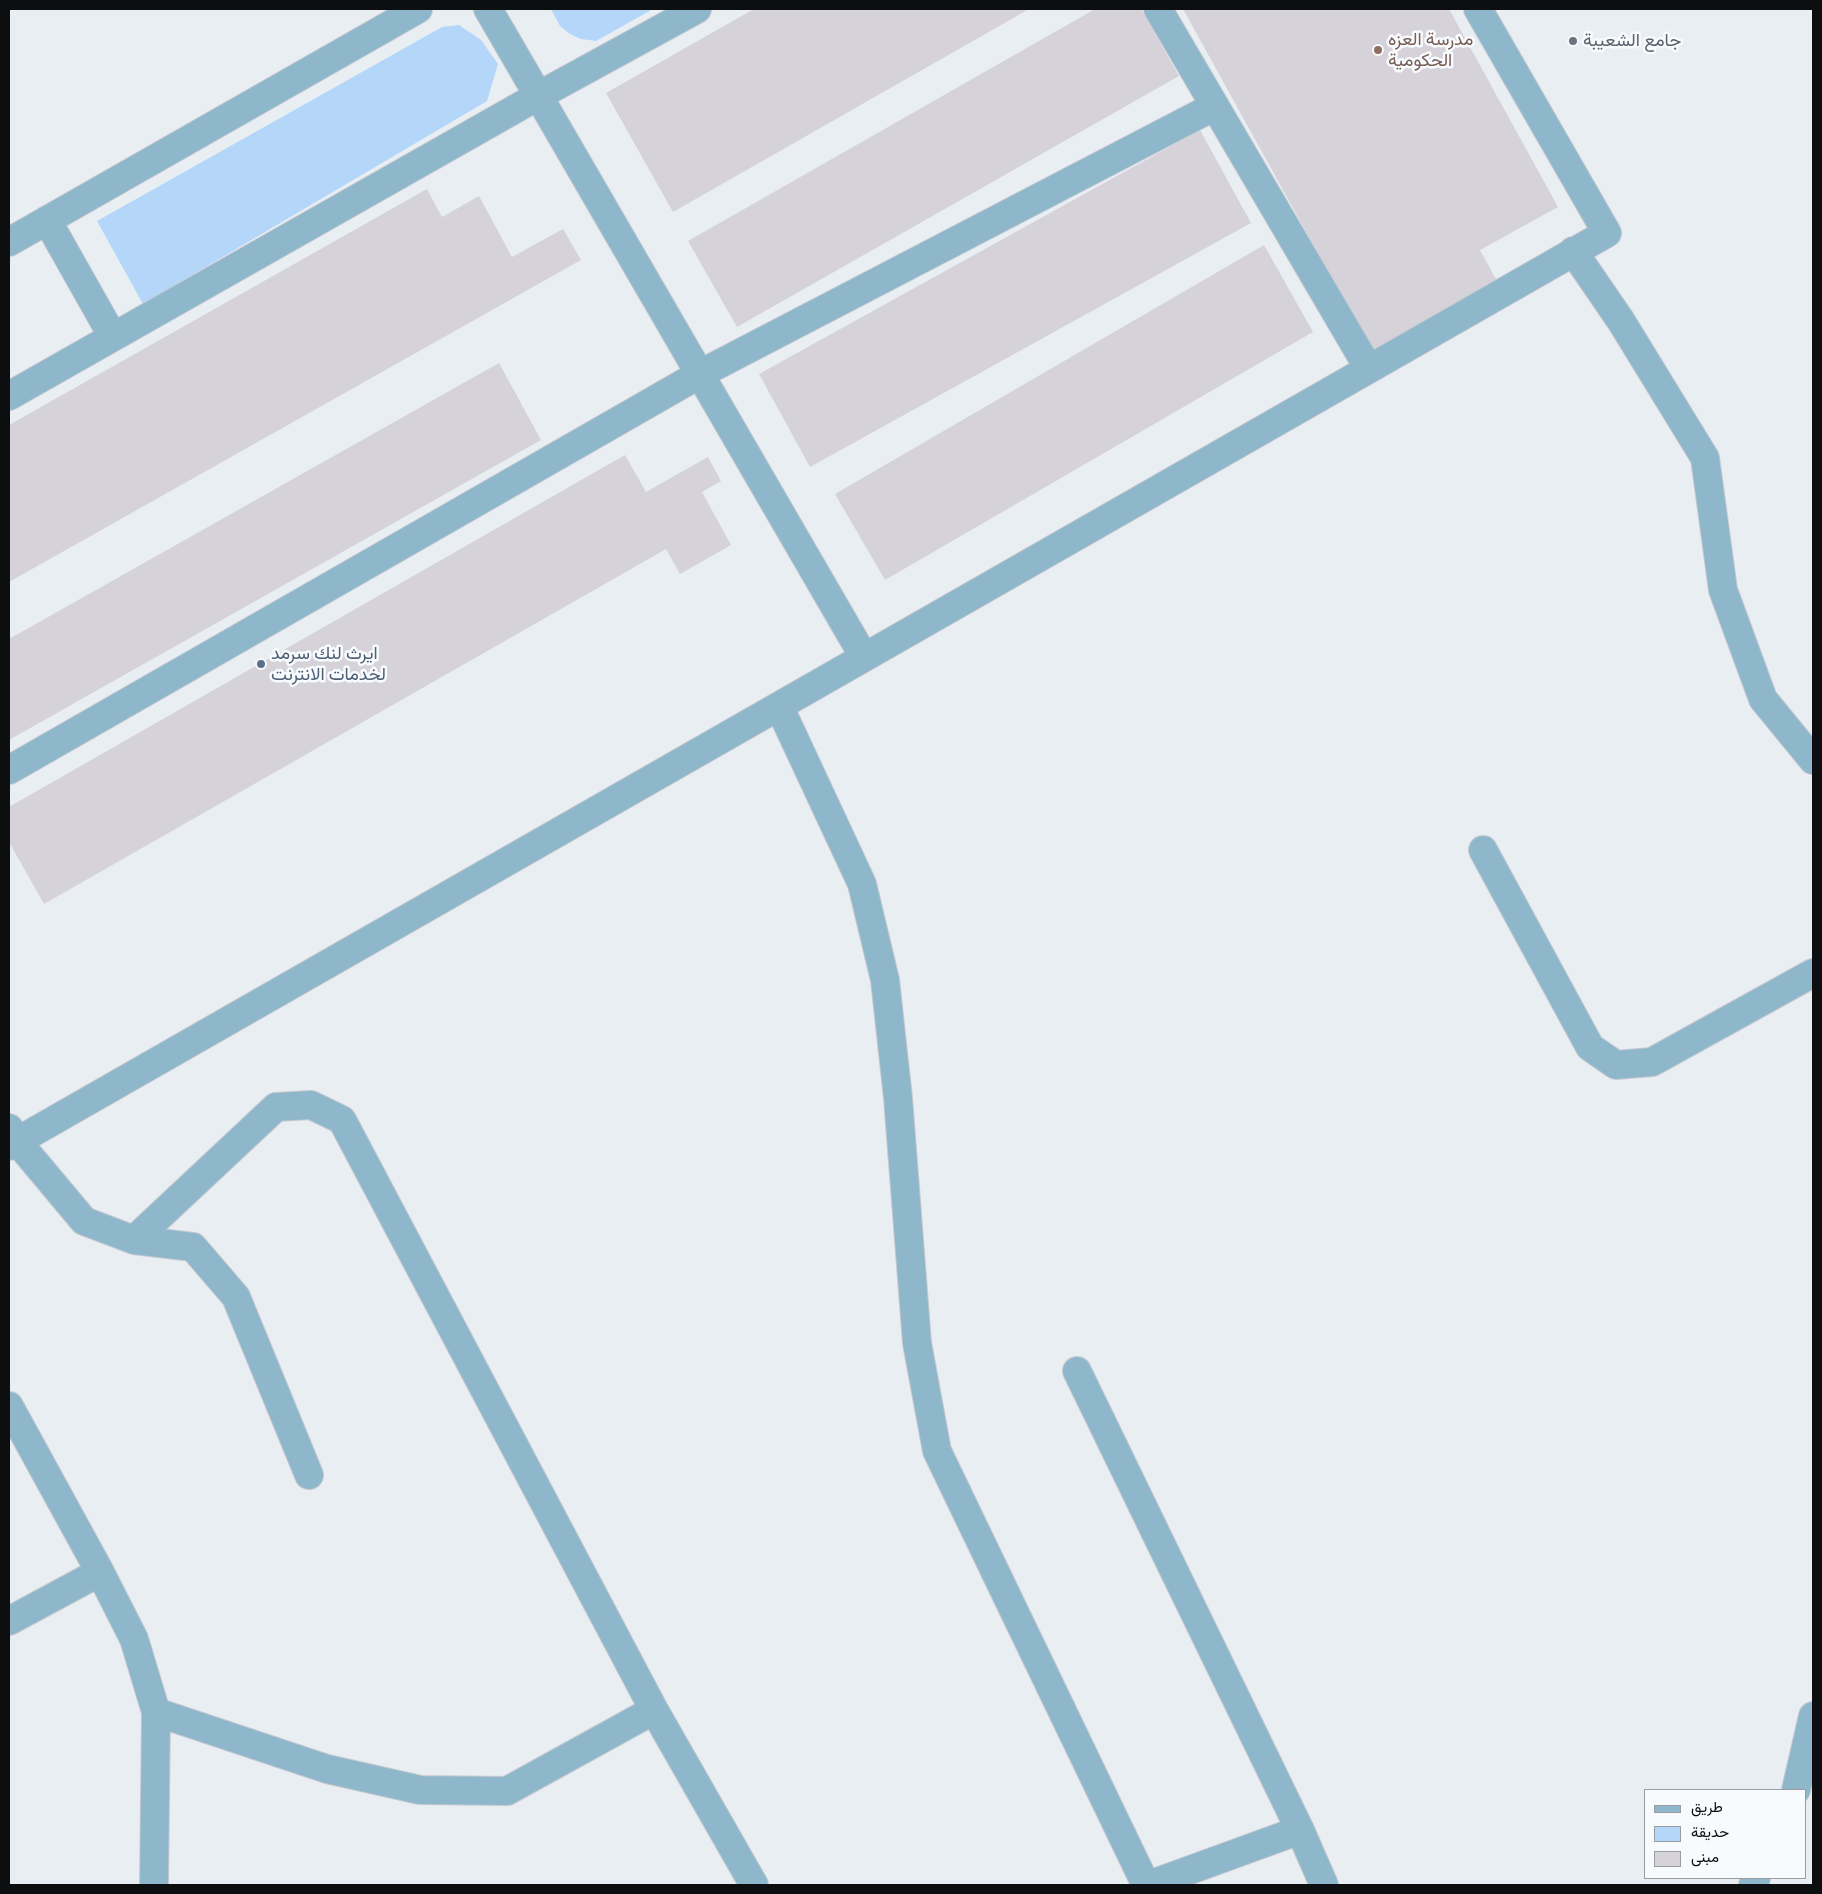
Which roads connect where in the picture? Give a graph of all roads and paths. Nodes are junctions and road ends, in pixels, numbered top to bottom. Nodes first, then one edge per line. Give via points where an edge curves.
1 (418, 9) edge
2 (488, 9) edge
3 (697, 9) edge
4 (1158, 9) edge
5 (1478, 9) edge
6 (538, 96) junction
7 (1215, 106) junction
8 (47, 220) junction
9 (9, 242) edge
10 (1573, 252) junction
11 (113, 336) junction
12 (1369, 368) junction
13 (700, 374) junction
14 (9, 396) edge
15 (864, 657) junction
16 (779, 706) junction
17 (1813, 760) edge
18 (9, 770) edge
19 (1484, 850) dead end
20 (1813, 973) edge
21 (11, 1138) edge
22 (134, 1240) junction
23 (1077, 1371) dead end
24 (9, 1406) edge
25 (309, 1475) dead end
26 (100, 1572) junction
27 (9, 1621) edge
28 (654, 1710) junction
29 (156, 1712) junction
30 (1813, 1716) edge
31 (1796, 1789) edge
32 (1300, 1830) junction
33 (154, 1885) edge
34 (754, 1885) edge
35 (1147, 1885) edge
36 (1324, 1885) edge

1 - 8 street
2 - 6 street
3 - 6 street
4 - 7 street
5 - 10 street via 1607,232
6 - 11 street
6 - 13 street
7 - 12 street
7 - 13 street
8 - 9 street
8 - 11 street
10 - 12 street
10 - 17 street via 1621,321 1705,458 1723,590 1763,699
11 - 14 street
12 - 15 street
13 - 15 street
13 - 18 street
15 - 16 street
16 - 21 street
16 - 35 street via 862,884 884,980 898,1098 916,1343 936,1451
19 - 20 street via 1590,1047 1616,1065 1652,1062
21 - 22 street via 84,1221
22 - 25 street via 193,1247 236,1296
22 - 28 street via 276,1107 311,1105 342,1120
23 - 32 street
24 - 26 street
26 - 27 street
26 - 29 street via 134,1639
28 - 29 street via 507,1790 420,1790 328,1769
28 - 34 street
29 - 33 street
30 - 31 street
32 - 35 street
32 - 36 street

